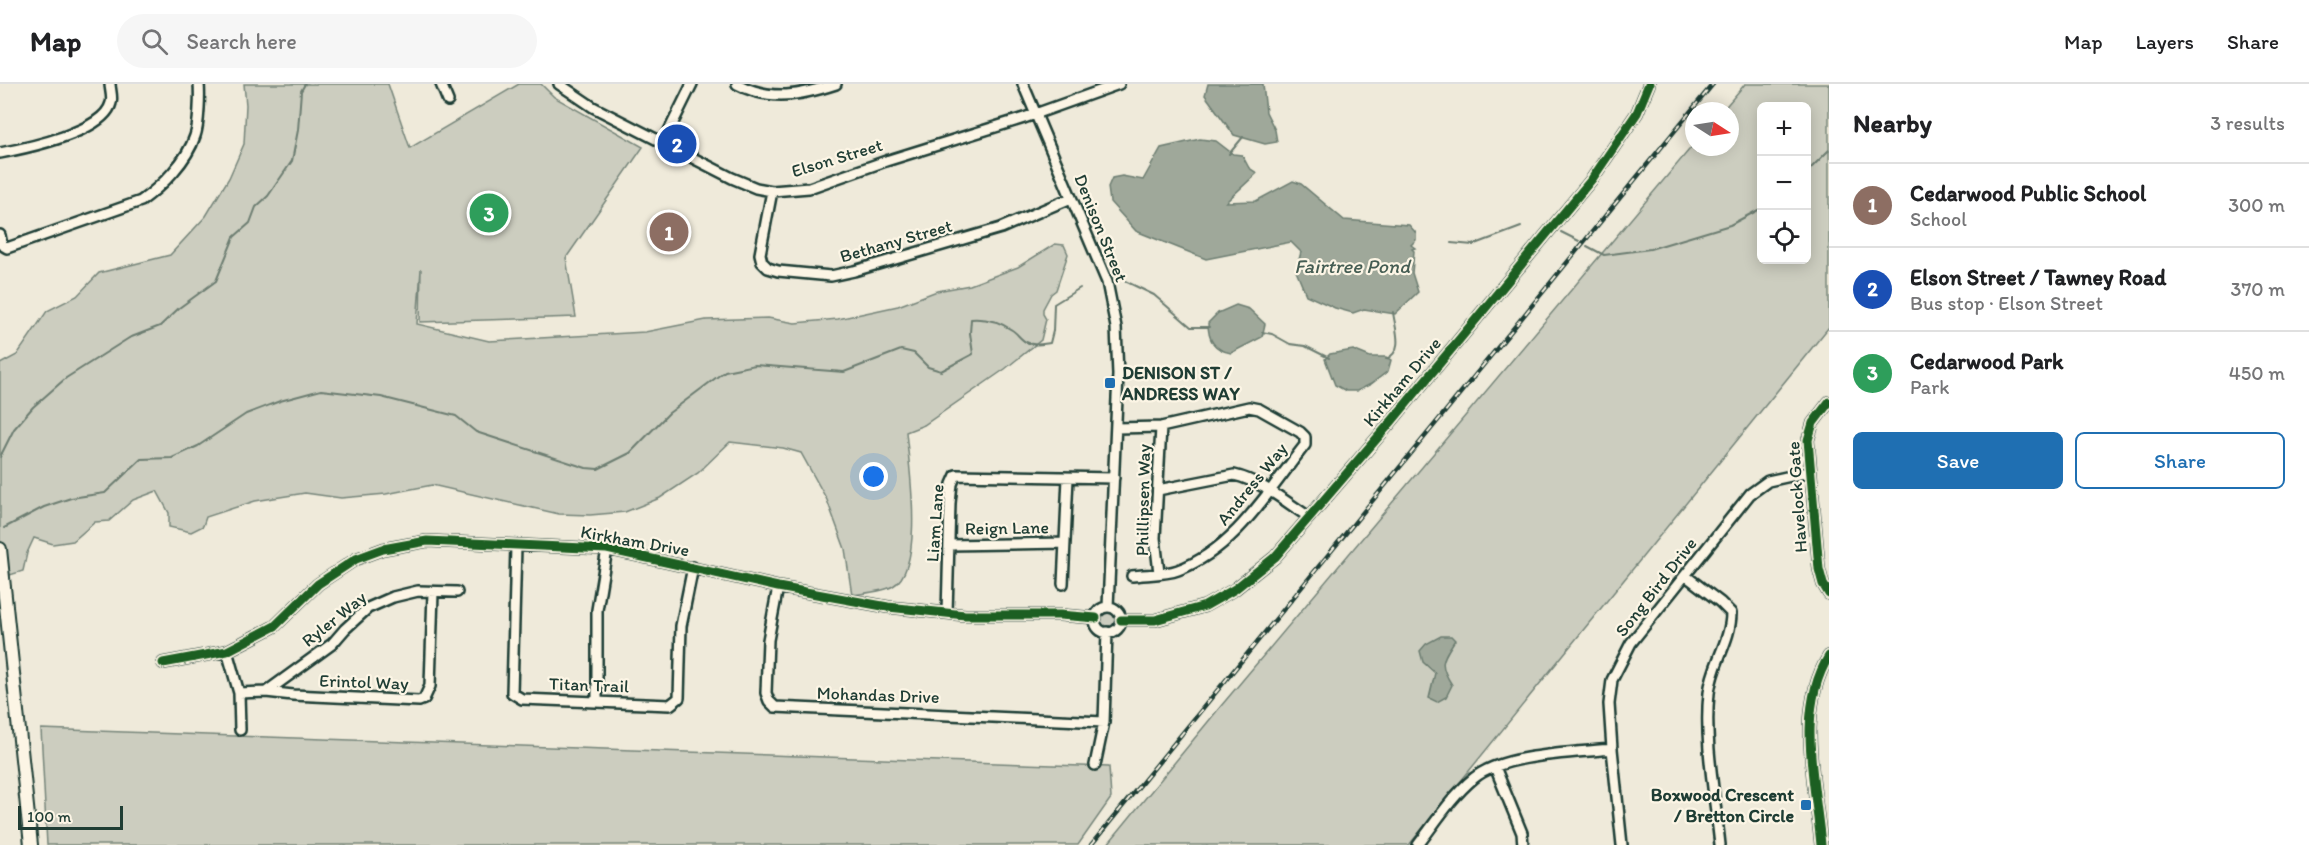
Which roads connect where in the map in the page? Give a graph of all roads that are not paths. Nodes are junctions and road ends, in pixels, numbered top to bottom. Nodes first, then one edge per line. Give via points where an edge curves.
1 (110, 84) edge
2 (199, 84) edge
3 (441, 84) edge
4 (560, 84) edge
5 (692, 84) edge
6 (737, 84) edge
7 (836, 84) edge
8 (1023, 84) edge
9 (1119, 84) edge
10 (1649, 84) edge
11 (448, 101) dead end
12 (1036, 114) junction
13 (663, 142) junction
14 (0, 153) edge
15 (772, 191) junction
16 (1071, 198) junction
17 (0, 235) edge
18 (1829, 402) edge
19 (1161, 427) junction
20 (1116, 428) junction
21 (1809, 472) junction
22 (1068, 478) junction
23 (1114, 478) junction
24 (1158, 490) junction
25 (1269, 491) junction
26 (1309, 517) junction
27 (1065, 543) junction
28 (949, 545) junction
29 (516, 546) junction
30 (0, 549) edge
31 (607, 549) junction
32 (693, 567) junction
33 (1159, 573) junction
34 (1132, 576) dead end
35 (1686, 576) junction
36 (1063, 584) dead end
37 (778, 587) junction
38 (433, 592) junction
39 (458, 592) dead end
40 (1829, 594) edge
41 (1108, 607) junction
42 (947, 613) junction
43 (1096, 618) junction
44 (1121, 620) junction
45 (1107, 632) junction
46 (227, 651) junction
47 (1829, 657) edge
48 (163, 663) dead end
49 (266, 692) junction
50 (239, 693) junction
51 (597, 702) junction
52 (1104, 722) junction
53 (240, 730) dead end
54 (1612, 749) junction
55 (1095, 765) dead end
56 (1495, 767) junction
57 (1829, 812) edge
58 (1818, 814) junction
59 (31, 845) edge
60 (1418, 845) edge
61 (1523, 845) edge
62 (1622, 845) edge
63 (1720, 845) edge
64 (1821, 845) edge

1 - 14 street via 112,102 91,125 33,146
2 - 17 street via 196,135 186,154 155,191 141,201 7,248
3 - 11 street
4 - 13 street, Elson Street via 593,107
5 - 13 street
6 - 7 street via 771,96 793,96
8 - 12 street, Denison Street
9 - 12 street, Elson Street
10 - 26 street, Kirkham Drive via 1637,113 1592,179
12 - 15 street, Elson Street via 809,188
12 - 16 street, Denison Street
13 - 15 street, Elson Street via 732,178
15 - 16 street, Bethany Street via 760,254 762,262 778,272 831,276 1001,228
16 - 20 street, Denison Street via 1112,303 1118,349
18 - 21 street, Havelock Gate via 1808,434
19 - 20 street, Andress Way
19 - 24 street, Phillipsen Way
19 - 25 street, Andress Way via 1249,407 1300,432 1305,445
20 - 23 street, Denison Street
21 - 35 street, Song Bird Drive via 1768,481 1750,494
21 - 40 street, Havelock Gate via 1819,569
22 - 23 street
22 - 27 street
22 - 28 street, Liam Lane via 956,475 950,503
23 - 41 street, Denison Street
24 - 25 street via 1234,475
24 - 33 street, Phillipsen Way via 1155,538
25 - 26 street
25 - 33 street, Andress Way via 1229,540 1195,563
26 - 44 street, Kirkham Drive via 1262,568 1221,598 1173,616
27 - 28 street, Reign Lane
27 - 36 street
28 - 42 street, Liam Lane
29 - 31 street, Kirkham Drive
29 - 46 street, Kirkham Drive via 427,542 383,549 356,559 318,584 275,626
29 - 51 street, Titan Trail via 512,693 522,699
30 - 59 main road
31 - 32 street, Kirkham Drive
31 - 51 street via 597,610
32 - 37 street, Kirkham Drive
32 - 51 street, Titan Trail via 681,626 679,698 670,705
33 - 34 street, Andress Way
35 - 54 street, Song Bird Drive via 1631,643 1612,680
35 - 63 street via 1731,613 1730,630 1710,683 1708,710
37 - 42 street, Kirkham Drive via 888,608
37 - 52 street, Mohandas Drive via 768,640 765,693 776,707
38 - 39 street, Ryler Way
38 - 49 street, Ryler Way via 393,597 368,608 332,644
38 - 49 street, Erintol Way via 430,686 424,699
41 - 43 street via 1099,611
41 - 44 street via 1118,612
42 - 43 street, Kirkham Drive
43 - 45 street via 1100,629
44 - 45 street via 1115,630
45 - 52 street
46 - 48 street, Kirkham Drive
46 - 50 street
47 - 58 street via 1818,679 1809,719
49 - 50 street
50 - 53 street
52 - 55 street
54 - 56 street via 1517,759
54 - 62 street, Song Bird Drive
56 - 60 street via 1482,772 1461,790
56 - 61 street via 1522,833
57 - 58 street
58 - 64 street

